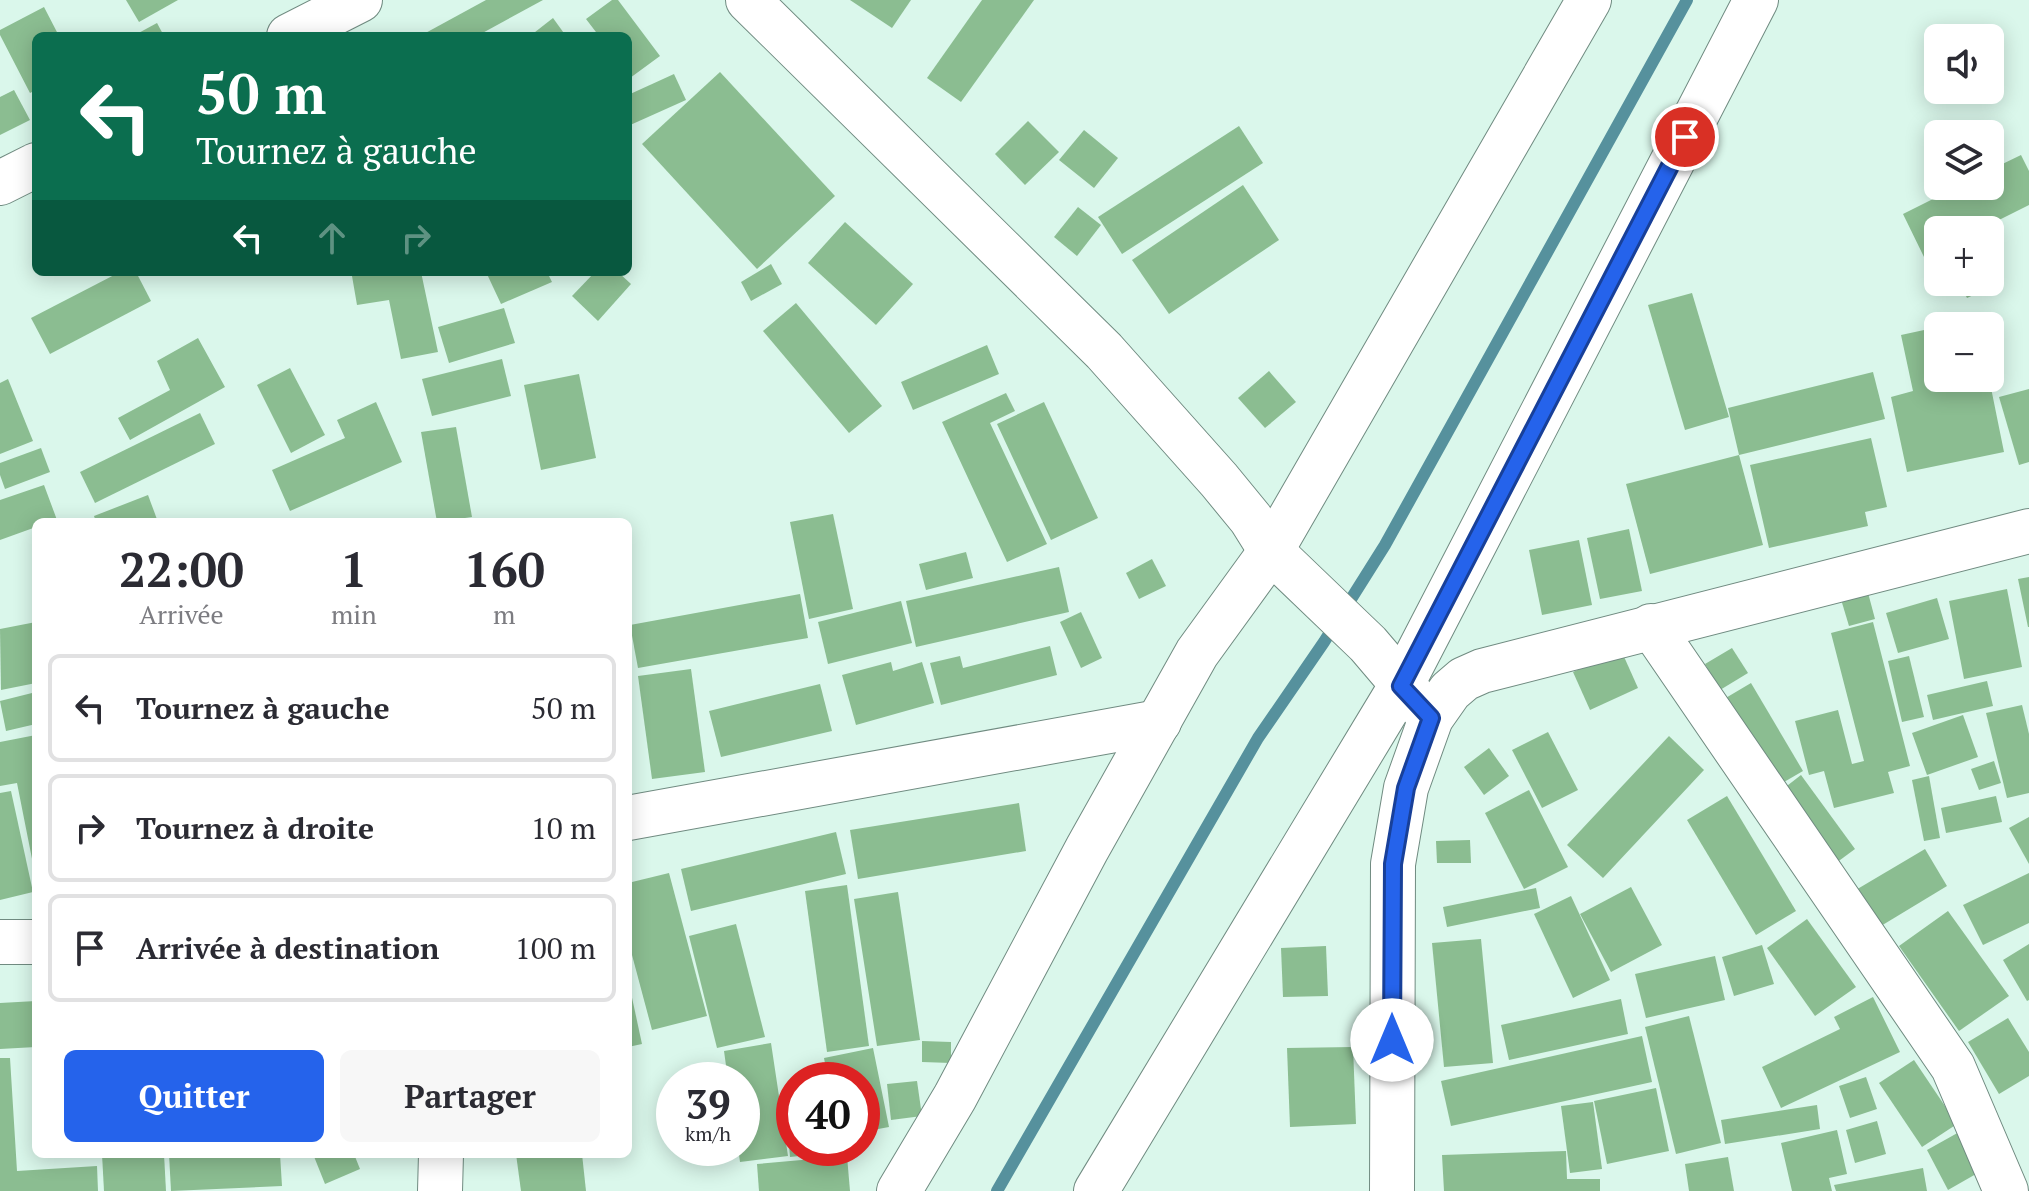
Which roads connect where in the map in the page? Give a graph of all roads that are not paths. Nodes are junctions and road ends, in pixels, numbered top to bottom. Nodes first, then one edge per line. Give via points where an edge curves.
1 (360, 0) edge
2 (1589, 0) edge
3 (1756, 0) edge
4 (765, 6) edge
5 (297, 32) edge
6 (32, 167) edge
7 (0, 183) edge
8 (2029, 531) edge
9 (1271, 551) junction
10 (1651, 626) junction
11 (1401, 686) junction
12 (1431, 718) junction
13 (1159, 722) junction
14 (632, 817) edge
15 (0, 942) edge
16 (32, 942) edge
17 (441, 1158) edge
18 (440, 1191) edge
19 (899, 1191) edge
20 (1096, 1191) edge
21 (1392, 1191) edge
22 (2006, 1191) edge

1 - 5 street
2 - 9 street
3 - 11 street
4 - 9 street via 1104,351 1219,480
6 - 7 street
8 - 10 street
9 - 11 street via 1368,644
9 - 13 street via 1197,653
10 - 12 street via 1482,671 1450,691
10 - 22 street via 1953,1067
11 - 12 street
11 - 20 street
12 - 21 street via 1406,788 1393,864
13 - 14 street
13 - 19 street
15 - 16 street
17 - 18 street

